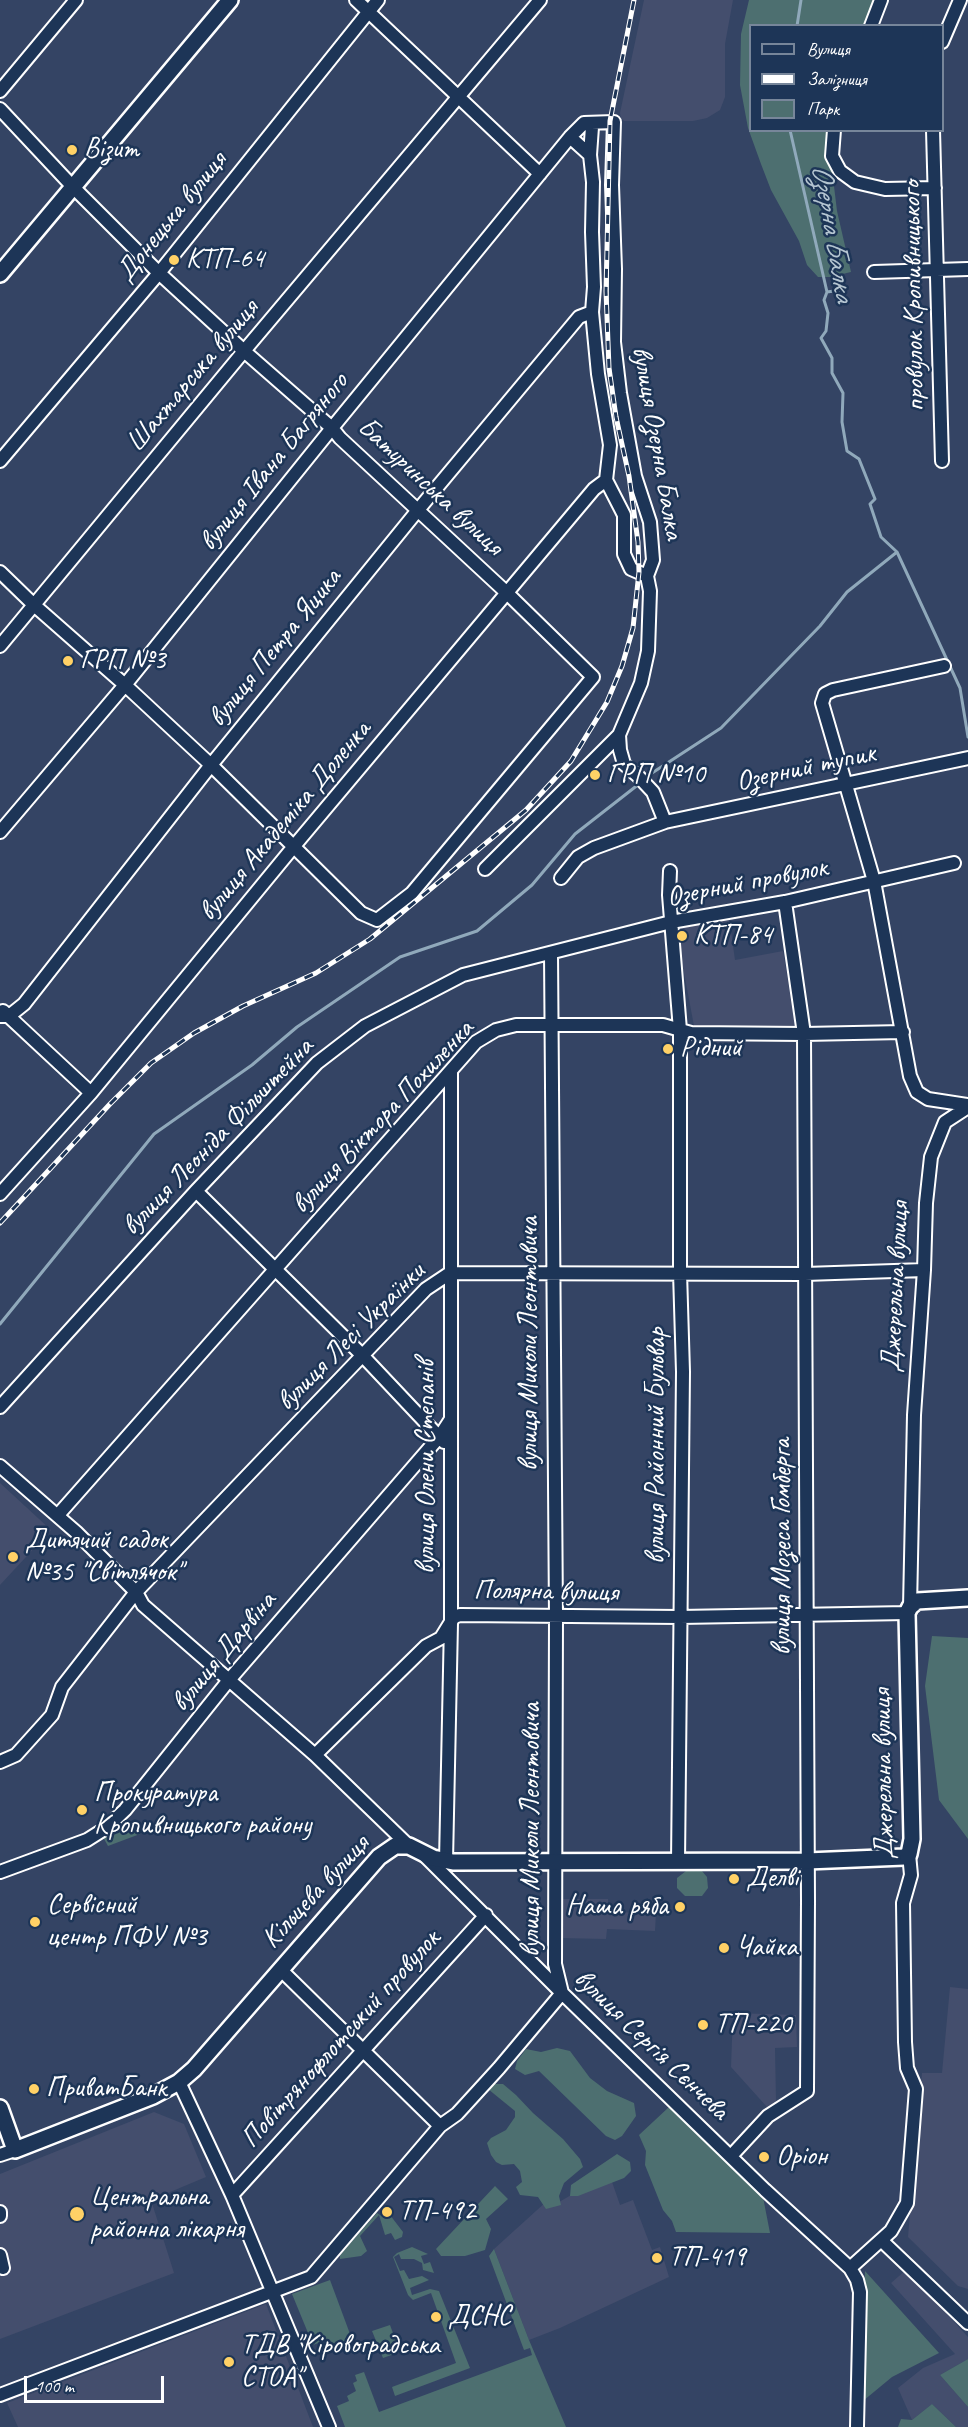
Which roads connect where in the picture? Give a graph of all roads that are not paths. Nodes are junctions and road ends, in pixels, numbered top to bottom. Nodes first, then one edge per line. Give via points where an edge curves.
1 (76, 0) edge
2 (230, 0) edge
3 (356, 0) edge
4 (378, 0) edge
5 (540, 0) edge
6 (880, 0) edge
7 (960, 0) edge
8 (368, 12) junction
9 (872, 24) edge
10 (944, 37) edge
11 (0, 91) edge
12 (457, 98) junction
13 (0, 109) edge
14 (584, 123) junction
15 (834, 132) edge
16 (933, 132) edge
17 (570, 138) junction
18 (590, 155) junction
19 (540, 174) junction
20 (74, 188) junction
21 (935, 188) junction
22 (938, 269) junction
23 (968, 269) edge
24 (874, 272) dead end
25 (159, 273) junction
26 (0, 274) edge
27 (592, 312) junction
28 (244, 351) junction
29 (332, 428) junction
30 (942, 460) dead end
31 (0, 461) edge
32 (606, 480) junction
33 (418, 510) junction
34 (0, 572) edge
35 (647, 576) junction
36 (507, 593) junction
37 (34, 605) junction
38 (0, 646) edge
39 (944, 666) dead end
40 (125, 685) junction
41 (619, 735) junction
42 (967, 758) edge
43 (211, 765) junction
44 (846, 785) junction
45 (665, 822) junction
46 (0, 832) edge
47 (295, 845) junction
48 (954, 863) dead end
49 (485, 869) dead end
50 (670, 871) dead end
51 (561, 878) dead end
52 (874, 881) junction
53 (785, 902) junction
54 (671, 922) junction
55 (550, 953) junction
56 (3, 1013) edge
57 (552, 1025) junction
58 (680, 1030) junction
59 (903, 1032) junction
60 (804, 1034) junction
61 (451, 1073) junction
62 (92, 1093) junction
63 (968, 1106) edge
64 (196, 1191) junction
65 (0, 1194) edge
66 (276, 1269) junction
67 (924, 1270) junction
68 (553, 1272) junction
69 (680, 1272) junction
70 (450, 1274) junction
71 (805, 1274) junction
72 (362, 1355) junction
73 (0, 1407) edge
74 (451, 1418) junction
75 (440, 1436) junction
76 (452, 1455) junction
77 (0, 1466) edge
78 (57, 1515) junction
79 (136, 1592) junction
80 (968, 1598) edge
81 (909, 1610) junction
82 (807, 1616) junction
83 (556, 1617) junction
84 (680, 1617) junction
85 (451, 1623) junction
86 (229, 1680) junction
87 (315, 1755) junction
88 (0, 1762) edge
89 (416, 1850) junction
90 (909, 1854) junction
91 (446, 1861) junction
92 (807, 1861) junction
93 (678, 1862) junction
94 (556, 1863) junction
95 (0, 1872) edge
96 (486, 1915) junction
97 (280, 1969) junction
98 (562, 1993) junction
99 (362, 2050) junction
100 (179, 2082) junction
101 (0, 2108) edge
102 (440, 2126) junction
103 (15, 2150) junction
104 (0, 2155) edge
105 (731, 2156) junction
106 (232, 2195) junction
107 (881, 2240) junction
108 (0, 2255) edge
109 (3, 2268) dead end
110 (850, 2268) junction
111 (273, 2292) junction
112 (968, 2323) edge
113 (0, 2395) edge
114 (329, 2427) edge
115 (857, 2427) edge

1 - 11 street
2 - 20 main road
3 - 8 street
4 - 8 street, Донецька вулиця
5 - 12 street, Шахтарська вулиця
6 - 9 street
7 - 10 street
8 - 12 street
8 - 25 street, Донецька вулиця
12 - 19 street
12 - 28 street, Шахтарська вулиця
13 - 20 street, Батуринська вулиця
14 - 17 street, вулиця Івана Багряного
14 - 18 street via 592,127
14 - 35 street, вулиця Озерна Балка via 614,122 614,342 635,477 650,522 653,560
15 - 21 street via 832,156 840,171 855,182 885,189
16 - 21 street, провулок Кропивницького
17 - 18 street
17 - 19 street, вулиця Івана Багряного
18 - 27 street
19 - 29 street, вулиця Івана Багряного
20 - 25 street, Батуринська вулиця
20 - 26 main road
21 - 22 street, провулок Кропивницького
22 - 23 street
22 - 24 street
22 - 30 street, провулок Кропивницького
25 - 28 street, Батуринська вулиця
25 - 31 street, Донецька вулиця
27 - 32 street via 610,445
27 - 33 street, вулиця Петра Яцика via 579,317
28 - 29 street, Батуринська вулиця
28 - 37 street, Шахтарська вулиця
29 - 33 street, Батуринська вулиця
29 - 40 street, вулиця Івана Багряного
32 - 35 street via 624,515 624,554 631,569
32 - 36 street, вулиця Академіка Доленка via 594,489
33 - 36 street, Батуринська вулиця
33 - 43 street, вулиця Петра Яцика
34 - 37 street
35 - 41 street, вулиця Озерна Балка via 648,651
36 - 47 street, вулиця Академіка Доленка
36 - 47 street, Батуринська вулиця via 593,677 412,893 377,920 361,913
37 - 38 street, Шахтарська вулиця
37 - 40 street
39 - 44 street, Джерельна вулиця via 825,694 822,703
40 - 43 street
40 - 46 street, вулиця Івана Багряного
41 - 45 street via 624,764 653,792
41 - 49 street
42 - 44 street, Озерний тупик
43 - 47 street
43 - 56 street, вулиця Петра Яцика via 24,1004
44 - 45 street, Озерний тупик
44 - 52 street, Джерельна вулиця
45 - 51 street, Озерний тупик via 578,857
47 - 62 street, вулиця Академіка Доленка
48 - 52 street, Озерний провулок
50 - 54 street
52 - 53 street, Озерний провулок
52 - 59 street, Джерельна вулиця
53 - 54 street, Озерний провулок
53 - 60 street, вулиця Мозеса Гомберга
54 - 55 street, Озерний провулок
54 - 58 street
55 - 57 street, вулиця Миколи Леонтовича
55 - 64 street, вулиця Леоніда Фільштейна via 463,975 365,1026 316,1063
56 - 62 street
57 - 58 street, вулиця Віктора Похиленка via 663,1024
57 - 61 street, вулиця Віктора Похиленка via 516,1025 496,1030 476,1042
57 - 68 street, вулиця Миколи Леонтовича
58 - 60 street, вулиця Віктора Похиленка
58 - 69 street, вулиця Районний Бульвар
59 - 60 street, вулиця Віктора Похиленка
59 - 63 street, Джерельна вулиця via 910,1076 918,1092 928,1099
60 - 71 street, вулиця Мозеса Гомберга
61 - 66 street, вулиця Віктора Похиленка
61 - 70 street, вулиця Олени Степанів
62 - 65 street, вулиця Академіка Доленка
63 - 67 street, Джерельна вулиця via 945,1122 932,1157
64 - 66 street
64 - 73 street, вулиця Леоніда Фільштейна
66 - 72 street
66 - 78 street, вулиця Віктора Похиленка
67 - 71 street, вулиця Лесі Українки
67 - 81 street, Джерельна вулиця via 914,1415
68 - 69 street, вулиця Лесі Українки
68 - 70 street, вулиця Лесі Українки
68 - 83 street, вулиця Миколи Леонтовича
69 - 71 street, вулиця Лесі Українки
69 - 84 street, вулиця Районний Бульвар
70 - 72 street, вулиця Лесі Українки via 426,1289
70 - 74 street, вулиця Олени Степанів
71 - 82 street, вулиця Мозеса Гомберга
72 - 75 street
72 - 79 street, вулиця Лесі Українки
74 - 75 street, вулиця Дарвіна
74 - 76 street, вулиця Олени Степанів
75 - 76 street
75 - 86 street, вулиця Дарвіна
76 - 85 street, вулиця Олени Степанів
77 - 78 street, вулиця Сергія Сєнчева
78 - 79 street, вулиця Сергія Сєнчева
79 - 86 street, вулиця Сергія Сєнчева via 143,1605
79 - 88 street, вулиця Лесі Українки via 62,1687 52,1715 16,1755
80 - 81 main road via 917,1601
81 - 82 street, Полярна вулиця
81 - 90 main road, Джерельна вулиця
82 - 84 street, Полярна вулиця
82 - 92 street, вулиця Мозеса Гомберга
83 - 84 street, Полярна вулиця
83 - 85 street, Полярна вулиця via 460,1615
83 - 94 street, вулиця Миколи Леонтовича
84 - 93 street, вулиця Районний Бульвар
85 - 87 street, Полярна вулиця via 441,1638 426,1646
85 - 91 street, вулиця Олени Степанів
86 - 87 street, вулиця Сергія Сєнчева
86 - 95 street, вулиця Дарвіна via 125,1810 106,1828 87,1840
87 - 89 street, вулиця Сергія Сєнчева
89 - 91 main road
89 - 96 street, вулиця Сергія Сєнчева
89 - 97 main road, Кільцева вулиця via 395,1846 384,1852
90 - 92 main road via 898,1858
90 - 107 street, Джерельна вулиця via 911,1875 903,1903 906,2068 916,2089 911,2160 907,2203 891,2231
91 - 94 main road
92 - 93 main road
92 - 105 street, вулиця Мозеса Гомберга via 807,2091 768,2116
93 - 94 main road
94 - 98 street, вулиця Миколи Леонтовича via 555,1964
96 - 98 street, вулиця Сергія Сєнчева
96 - 99 street, Повітрянофлотський провулок
97 - 99 street
97 - 100 main road, Кільцева вулиця
98 - 102 street, вулиця Миколи Леонтовича via 485,2084
98 - 105 street, вулиця Сергія Сєнчева
99 - 102 street
99 - 106 street, Повітрянофлотський провулок
100 - 103 main road, Кільцева вулиця
100 - 106 street
101 - 103 main road
102 - 111 street, вулиця Миколи Леонтовича via 312,2277
103 - 104 street, Кільцева вулиця
105 - 110 street, вулиця Сергія Сєнчева
106 - 111 street
107 - 110 street, Джерельна вулиця
107 - 112 street
108 - 109 street
110 - 115 street via 860,2292
111 - 113 street, вулиця Миколи Леонтовича
111 - 114 street

